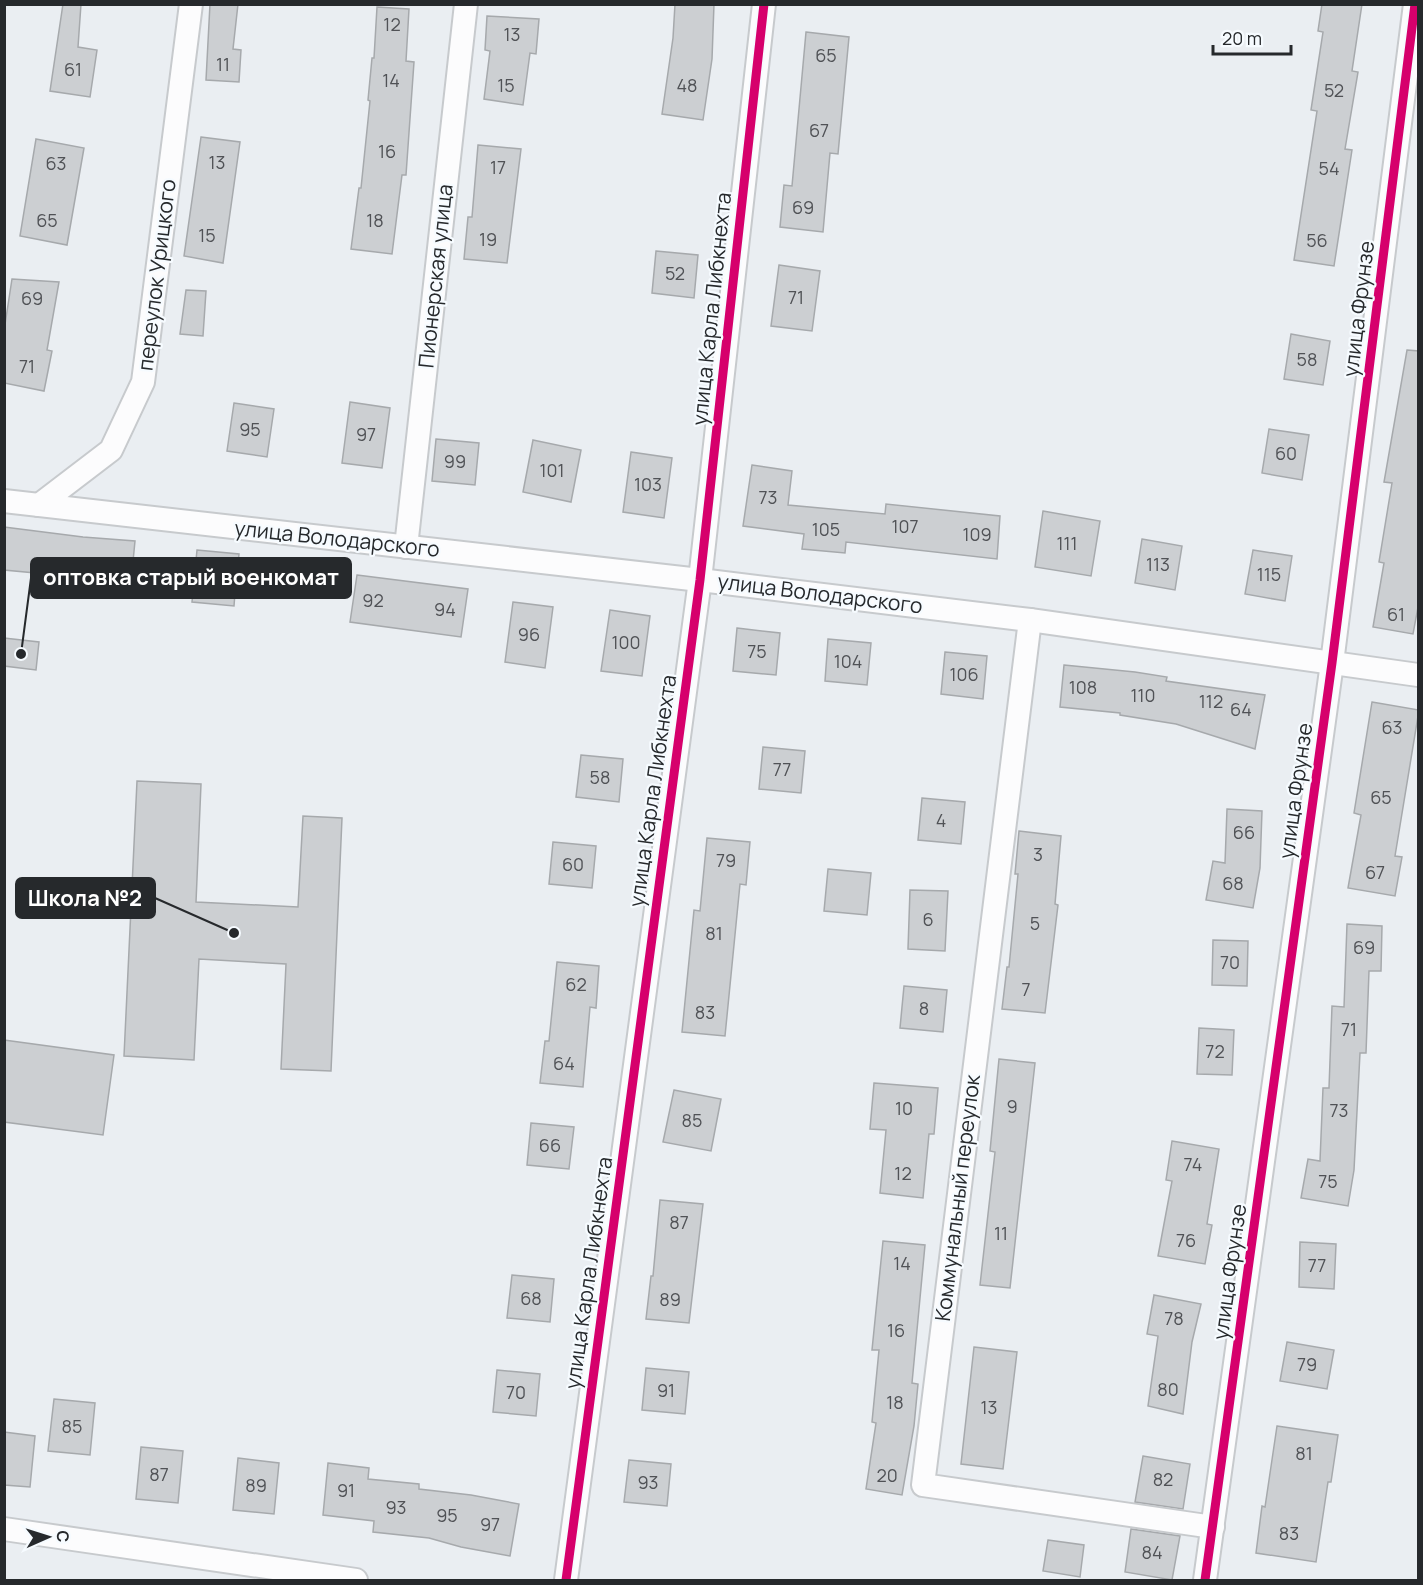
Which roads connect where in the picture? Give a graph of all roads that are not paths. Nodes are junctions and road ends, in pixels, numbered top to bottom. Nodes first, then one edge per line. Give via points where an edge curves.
1 (191, 4) edge
2 (466, 4) edge
3 (764, 4) edge
4 (1415, 4) edge
5 (4, 501) edge
6 (39, 505) junction
7 (406, 547) junction
8 (700, 580) junction
9 (1030, 620) junction
10 (1332, 663) junction
11 (1419, 675) edge
12 (1213, 1527) junction
13 (4, 1529) edge
14 (356, 1581) edge
15 (566, 1581) edge
16 (1205, 1581) edge

1 - 6 street, переулок Урицкого via 143,382 111,450
2 - 7 street, Пионерская улица
3 - 8 street, улица Карла Либкнехта
4 - 10 street, улица Фрунзе
5 - 6 street, улица Володарского
6 - 7 street, улица Володарского
7 - 8 street, улица Володарского
8 - 9 street, улица Володарского
8 - 15 street, улица Карла Либкнехта
9 - 10 street, улица Володарского
9 - 12 street, Коммунальный переулок via 923,1485
10 - 11 street, улица Володарского
10 - 12 street, улица Фрунзе
12 - 16 street, улица Фрунзе
13 - 14 street

